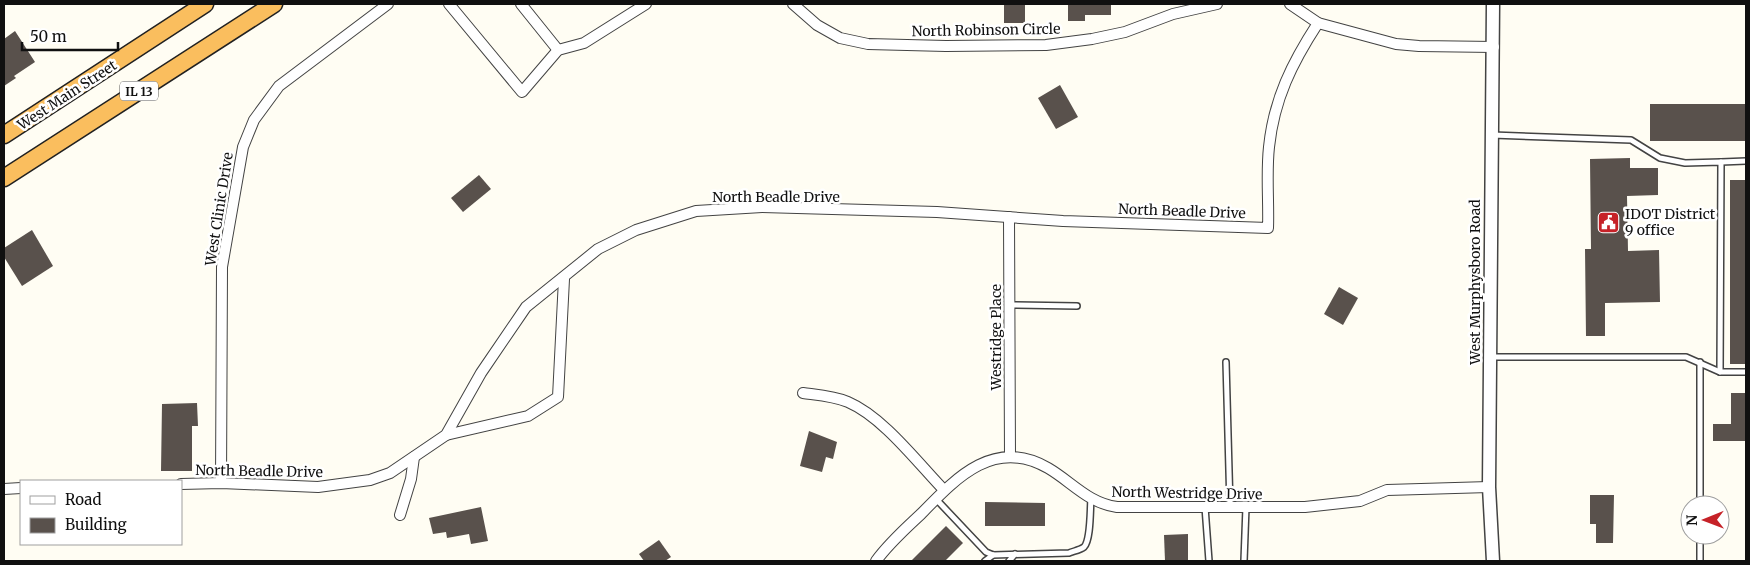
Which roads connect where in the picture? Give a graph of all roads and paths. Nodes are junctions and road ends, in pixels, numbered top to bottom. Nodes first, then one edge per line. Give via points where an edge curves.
1 (205, 4) edge
2 (274, 4) edge
3 (388, 4) edge
4 (449, 4) edge
5 (521, 4) edge
6 (646, 4) edge
7 (793, 4) edge
8 (1217, 4) edge
9 (1290, 4) edge
10 (1493, 4) edge
11 (1318, 23) junction
12 (1494, 47) junction
13 (558, 50) junction
14 (4, 135) edge
15 (1491, 135) junction
16 (1746, 161) edge
17 (1721, 162) junction
18 (4, 178) edge
19 (1009, 217) junction
20 (564, 278) junction
21 (1009, 305) junction
22 (1077, 306) dead end
23 (1490, 357) junction
24 (1226, 362) dead end
25 (1700, 362) junction
26 (1720, 372) junction
27 (1746, 372) edge
28 (803, 392) dead end
29 (446, 435) junction
30 (414, 457) junction
31 (1010, 457) junction
32 (220, 483) junction
33 (182, 484) edge
34 (1489, 487) junction
35 (20, 488) edge
36 (4, 489) edge
37 (944, 490) junction
38 (1700, 495) edge
39 (935, 498) junction
40 (1091, 499) junction
41 (1205, 507) junction
42 (1230, 507) junction
43 (1246, 507) junction
44 (400, 514) dead end
45 (1700, 545) edge
46 (1015, 554) junction
47 (993, 555) junction
48 (876, 561) edge
49 (985, 561) edge
50 (1009, 561) edge
51 (1208, 561) edge
52 (1244, 561) edge
53 (1492, 561) edge
54 (1700, 561) edge

1 - 14 highway, West Main Street / IL 13
2 - 18 highway, IL 13
3 - 32 street, West Clinic Drive via 279,86 254,120 243,147 222,267
4 - 13 street via 522,92
5 - 13 street
6 - 13 street via 584,43
7 - 8 street, North Robinson Circle via 817,25 840,38 868,44 946,46 1046,45 1092,40 1173,14
9 - 11 street
10 - 12 street, West Murphysboro Road
11 - 12 street via 1396,44
11 - 19 street, North Beadle Drive via 1294,60 1278,102 1269,148 1268,228
12 - 15 street, West Murphysboro Road
15 - 17 lane via 1631,140 1660,158 1685,163
15 - 23 street, West Murphysboro Road
16 - 17 lane
17 - 26 lane
19 - 20 street, North Beadle Drive via 762,208 696,211 636,230 598,250
19 - 21 street, Westridge Place
20 - 29 street, North Beadle Drive via 526,307 481,373
20 - 29 street via 558,397 528,416
21 - 22 lane
21 - 31 street, Westridge Place
23 - 25 lane via 1686,357
23 - 34 street, West Murphysboro Road
24 - 42 lane
25 - 26 lane
25 - 38 lane
26 - 27 lane
28 - 37 street via 847,401 857,407 893,437
29 - 30 street, North Beadle Drive
30 - 32 street, North Beadle Drive via 390,473 370,480 318,487
30 - 44 street via 412,479
31 - 37 street, North Westridge Drive via 982,463
31 - 40 street, North Westridge Drive via 1031,460 1048,468
32 - 33 street, North Beadle Drive
34 - 43 street, North Westridge Drive via 1386,490 1360,501 1334,505
34 - 53 street, West Murphysboro Road
35 - 36 street
37 - 39 street, North Westridge Drive
39 - 47 lane via 986,552
39 - 48 street, North Westridge Drive
40 - 41 street, North Westridge Drive via 1101,505 1117,507
40 - 46 lane via 1085,546 1069,552
41 - 42 street, North Westridge Drive
41 - 51 lane
42 - 43 street, North Westridge Drive
43 - 52 lane
45 - 54 lane
46 - 47 lane
46 - 50 lane
47 - 49 lane

